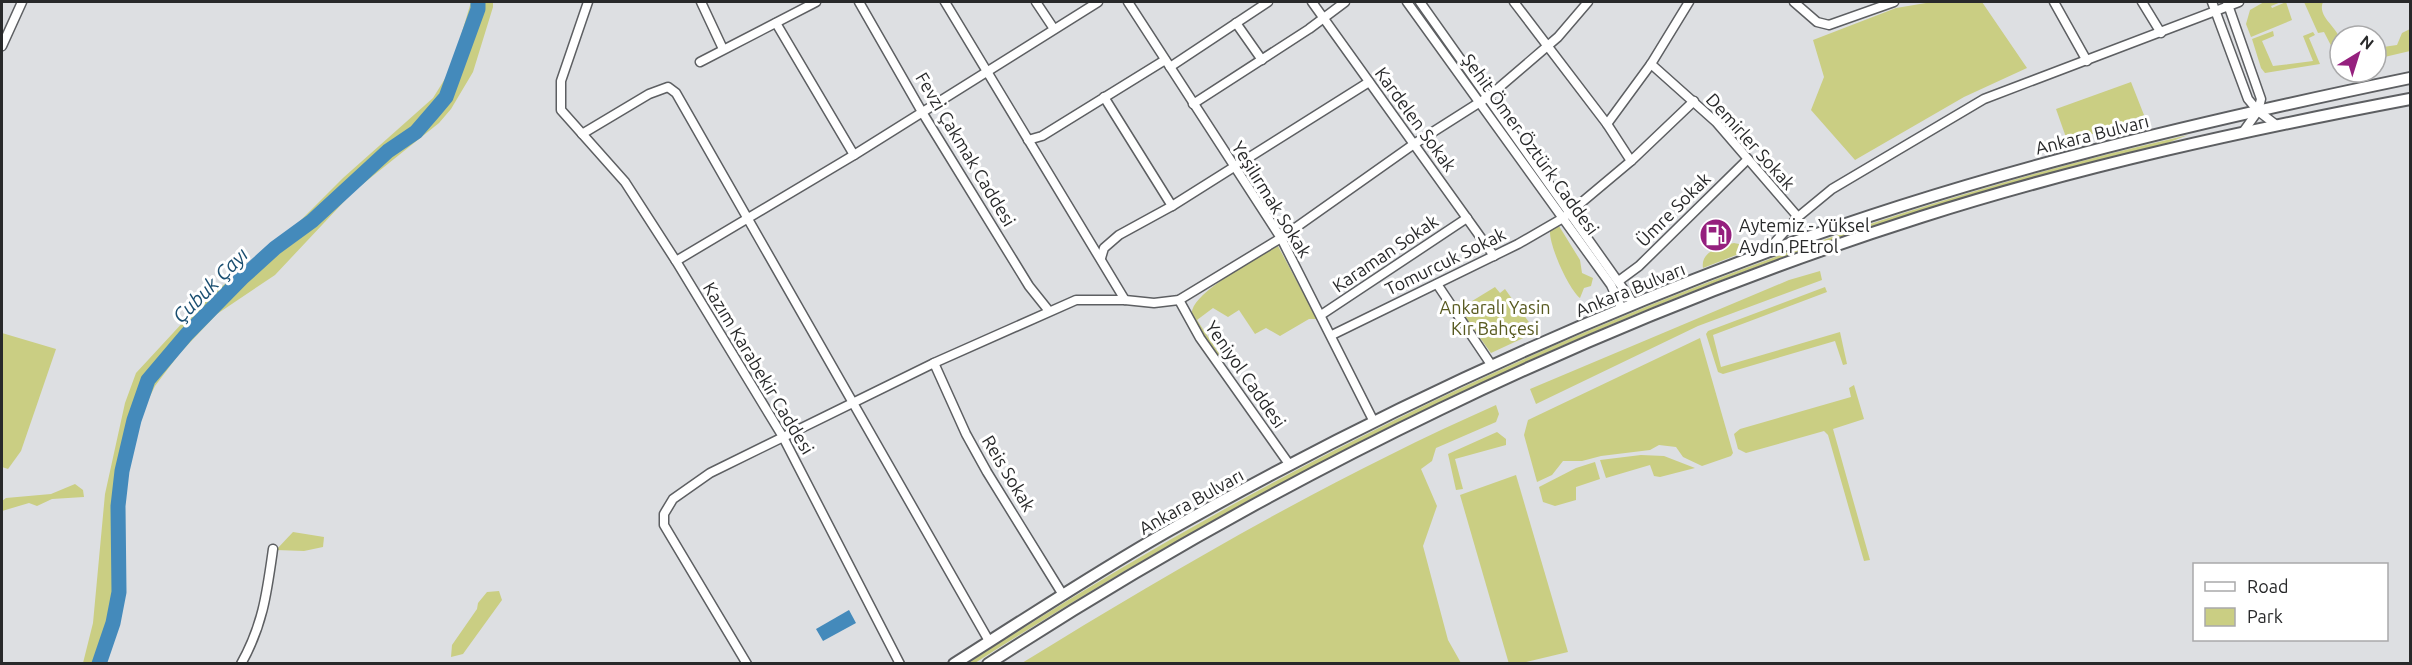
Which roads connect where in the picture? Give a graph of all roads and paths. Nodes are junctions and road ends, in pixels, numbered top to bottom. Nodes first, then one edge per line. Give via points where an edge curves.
1 (22, 2) edge
2 (588, 2) edge
3 (701, 2) edge
4 (816, 2) edge
5 (859, 2) edge
6 (945, 2) edge
7 (1036, 2) edge
8 (1098, 2) edge
9 (1128, 2) edge
10 (1268, 2) edge
11 (1312, 2) edge
12 (1345, 2) edge
13 (1407, 2) edge
14 (1420, 2) edge
15 (1514, 2) edge
16 (1588, 2) edge
17 (1689, 2) edge
18 (1794, 2) edge
19 (1888, 2) edge
20 (2054, 2) edge
21 (2142, 2) edge
22 (2212, 2) edge
23 (2238, 2) edge
24 (2228, 4) edge
25 (2216, 11) junction
26 (1324, 16) junction
27 (776, 23) junction
28 (1236, 23) junction
29 (1054, 29) junction
30 (2160, 33) junction
31 (2, 46) edge
32 (1548, 46) junction
33 (723, 50) junction
34 (1262, 60) junction
35 (2087, 61) junction
36 (700, 62) dead end
37 (1167, 63) junction
38 (1651, 64) junction
39 (988, 72) junction
40 (2410, 78) edge
41 (1369, 82) junction
42 (1104, 97) junction
43 (1488, 97) junction
44 (2410, 99) edge
45 (1694, 101) junction
46 (1480, 102) junction
47 (1193, 104) junction
48 (2258, 111) junction
49 (922, 112) junction
50 (1607, 124) junction
51 (2276, 124) junction
52 (2243, 132) junction
53 (582, 134) junction
54 (1028, 140) junction
55 (1414, 144) junction
56 (854, 155) junction
57 (1748, 159) junction
58 (1631, 161) junction
59 (1234, 168) junction
60 (1172, 206) junction
61 (1567, 215) junction
62 (1798, 217) junction
63 (1467, 218) junction
64 (747, 219) junction
65 (1281, 238) junction
66 (1767, 252) junction
67 (1494, 256) junction
68 (1101, 258) junction
69 (676, 261) junction
70 (1620, 280) junction
71 (1437, 284) junction
72 (1125, 300) junction
73 (1179, 300) junction
74 (1634, 304) junction
75 (1622, 309) junction
76 (1049, 312) junction
77 (1321, 315) junction
78 (1332, 335) junction
79 (934, 363) junction
80 (1492, 366) junction
81 (853, 403) junction
82 (1374, 422) junction
83 (783, 437) junction
84 (1289, 465) junction
85 (273, 549) dead end
86 (1063, 595) junction
87 (989, 641) junction
88 (241, 663) edge
89 (747, 663) edge
90 (900, 663) edge
91 (954, 663) edge
92 (988, 663) edge

1 - 31 street
2 - 53 street, Kazım Karabekir Caddesi via 561,81 561,110
3 - 33 street
4 - 27 street
5 - 49 street, Fevzi Çakmak Caddesi
6 - 39 street
7 - 29 street
8 - 29 street
9 - 37 street, Yeşilırmak Sokak
10 - 28 street
11 - 26 street, Kardelen Sokak
12 - 26 street
13 - 46 street, Şehit Ömer Öztürk Caddesi
14 - 43 street, Şehit Ömer Öztürk Caddesi
15 - 32 street
16 - 32 street
17 - 38 street
18 - 19 street via 1817,22 1829,26
20 - 35 street
21 - 30 street
22 - 25 street
23 - 24 street
24 - 25 street
24 - 48 street via 2260,94
25 - 30 street
25 - 48 street via 2245,92
26 - 34 street
26 - 41 street, Kardelen Sokak
27 - 33 street
27 - 56 street
28 - 34 street
28 - 37 street
29 - 39 street
30 - 35 street
32 - 43 street
32 - 50 street
33 - 36 street
34 - 47 street
35 - 62 street via 1984,99 1865,167
37 - 42 street
37 - 47 street, Yeşilırmak Sokak
38 - 45 street, Demirler Sokak
38 - 50 street
39 - 49 street
39 - 54 street
40 - 48 main road, Ankara Bulvarı
41 - 55 street, Kardelen Sokak
41 - 59 street
42 - 54 street via 1042,136
42 - 60 street
43 - 46 street
43 - 61 street, Şehit Ömer Öztürk Caddesi
44 - 51 main road, Ankara Bulvarı
45 - 57 street, Demirler Sokak
45 - 58 street, Tomurcuk Sokak
46 - 55 street
46 - 61 street, Şehit Ömer Öztürk Caddesi
47 - 59 street, Yeşilırmak Sokak
48 - 51 street
48 - 52 street
48 - 66 main road, Ankara Bulvarı via 2086,151 1991,178
49 - 56 street
49 - 76 street, Fevzi Çakmak Caddesi
50 - 58 street
51 - 52 main road, Ankara Bulvarı
52 - 92 main road, Ankara Bulvarı via 2049,180 1925,216 1787,263 1589,343 1371,444 1244,509 1132,572
53 - 64 street via 650,94 672,88
53 - 69 street, Kazım Karabekir Caddesi via 625,182
54 - 68 street
55 - 63 street, Kardelen Sokak
55 - 65 street
56 - 64 street
57 - 62 street, Demirler Sokak
57 - 70 street, Ümre Sokak
58 - 61 street, Tomurcuk Sokak
59 - 60 street
59 - 65 street, Yeşilırmak Sokak
60 - 68 street via 1119,235 1104,248
61 - 67 street, Tomurcuk Sokak
61 - 70 street, Şehit Ömer Öztürk Caddesi
61 - 75 street, Şehit Ömer Öztürk Caddesi
62 - 66 street
63 - 67 street, Kardelen Sokak
63 - 77 street, Karaman Sokak
64 - 69 street
64 - 81 street
65 - 73 street
65 - 77 street, Yeşilırmak Sokak
66 - 74 main road, Ankara Bulvarı
67 - 71 street, Tomurcuk Sokak
68 - 72 street
69 - 83 street, Kazım Karabekir Caddesi
70 - 74 street, Şehit Ömer Öztürk Caddesi
71 - 78 street, Tomurcuk Sokak
71 - 80 street
72 - 73 street
72 - 76 street via 1076,300
73 - 84 street, Yeniyol Caddesi via 1205,345
74 - 75 main road, Ankara Bulvarı
75 - 80 main road, Ankara Bulvarı
76 - 79 street
77 - 78 street, Yeşilırmak Sokak
78 - 82 street, Yeşilırmak Sokak
79 - 81 street
79 - 86 street, Reis Sokak via 987,472
80 - 82 main road, Ankara Bulvarı
81 - 83 street
81 - 87 street
82 - 84 main road, Ankara Bulvarı
83 - 89 street via 688,487 669,505 662,519
83 - 90 street, Kazım Karabekir Caddesi
84 - 86 main road, Ankara Bulvarı
85 - 88 street via 261,619
86 - 87 main road, Ankara Bulvarı
87 - 91 main road, Ankara Bulvarı

